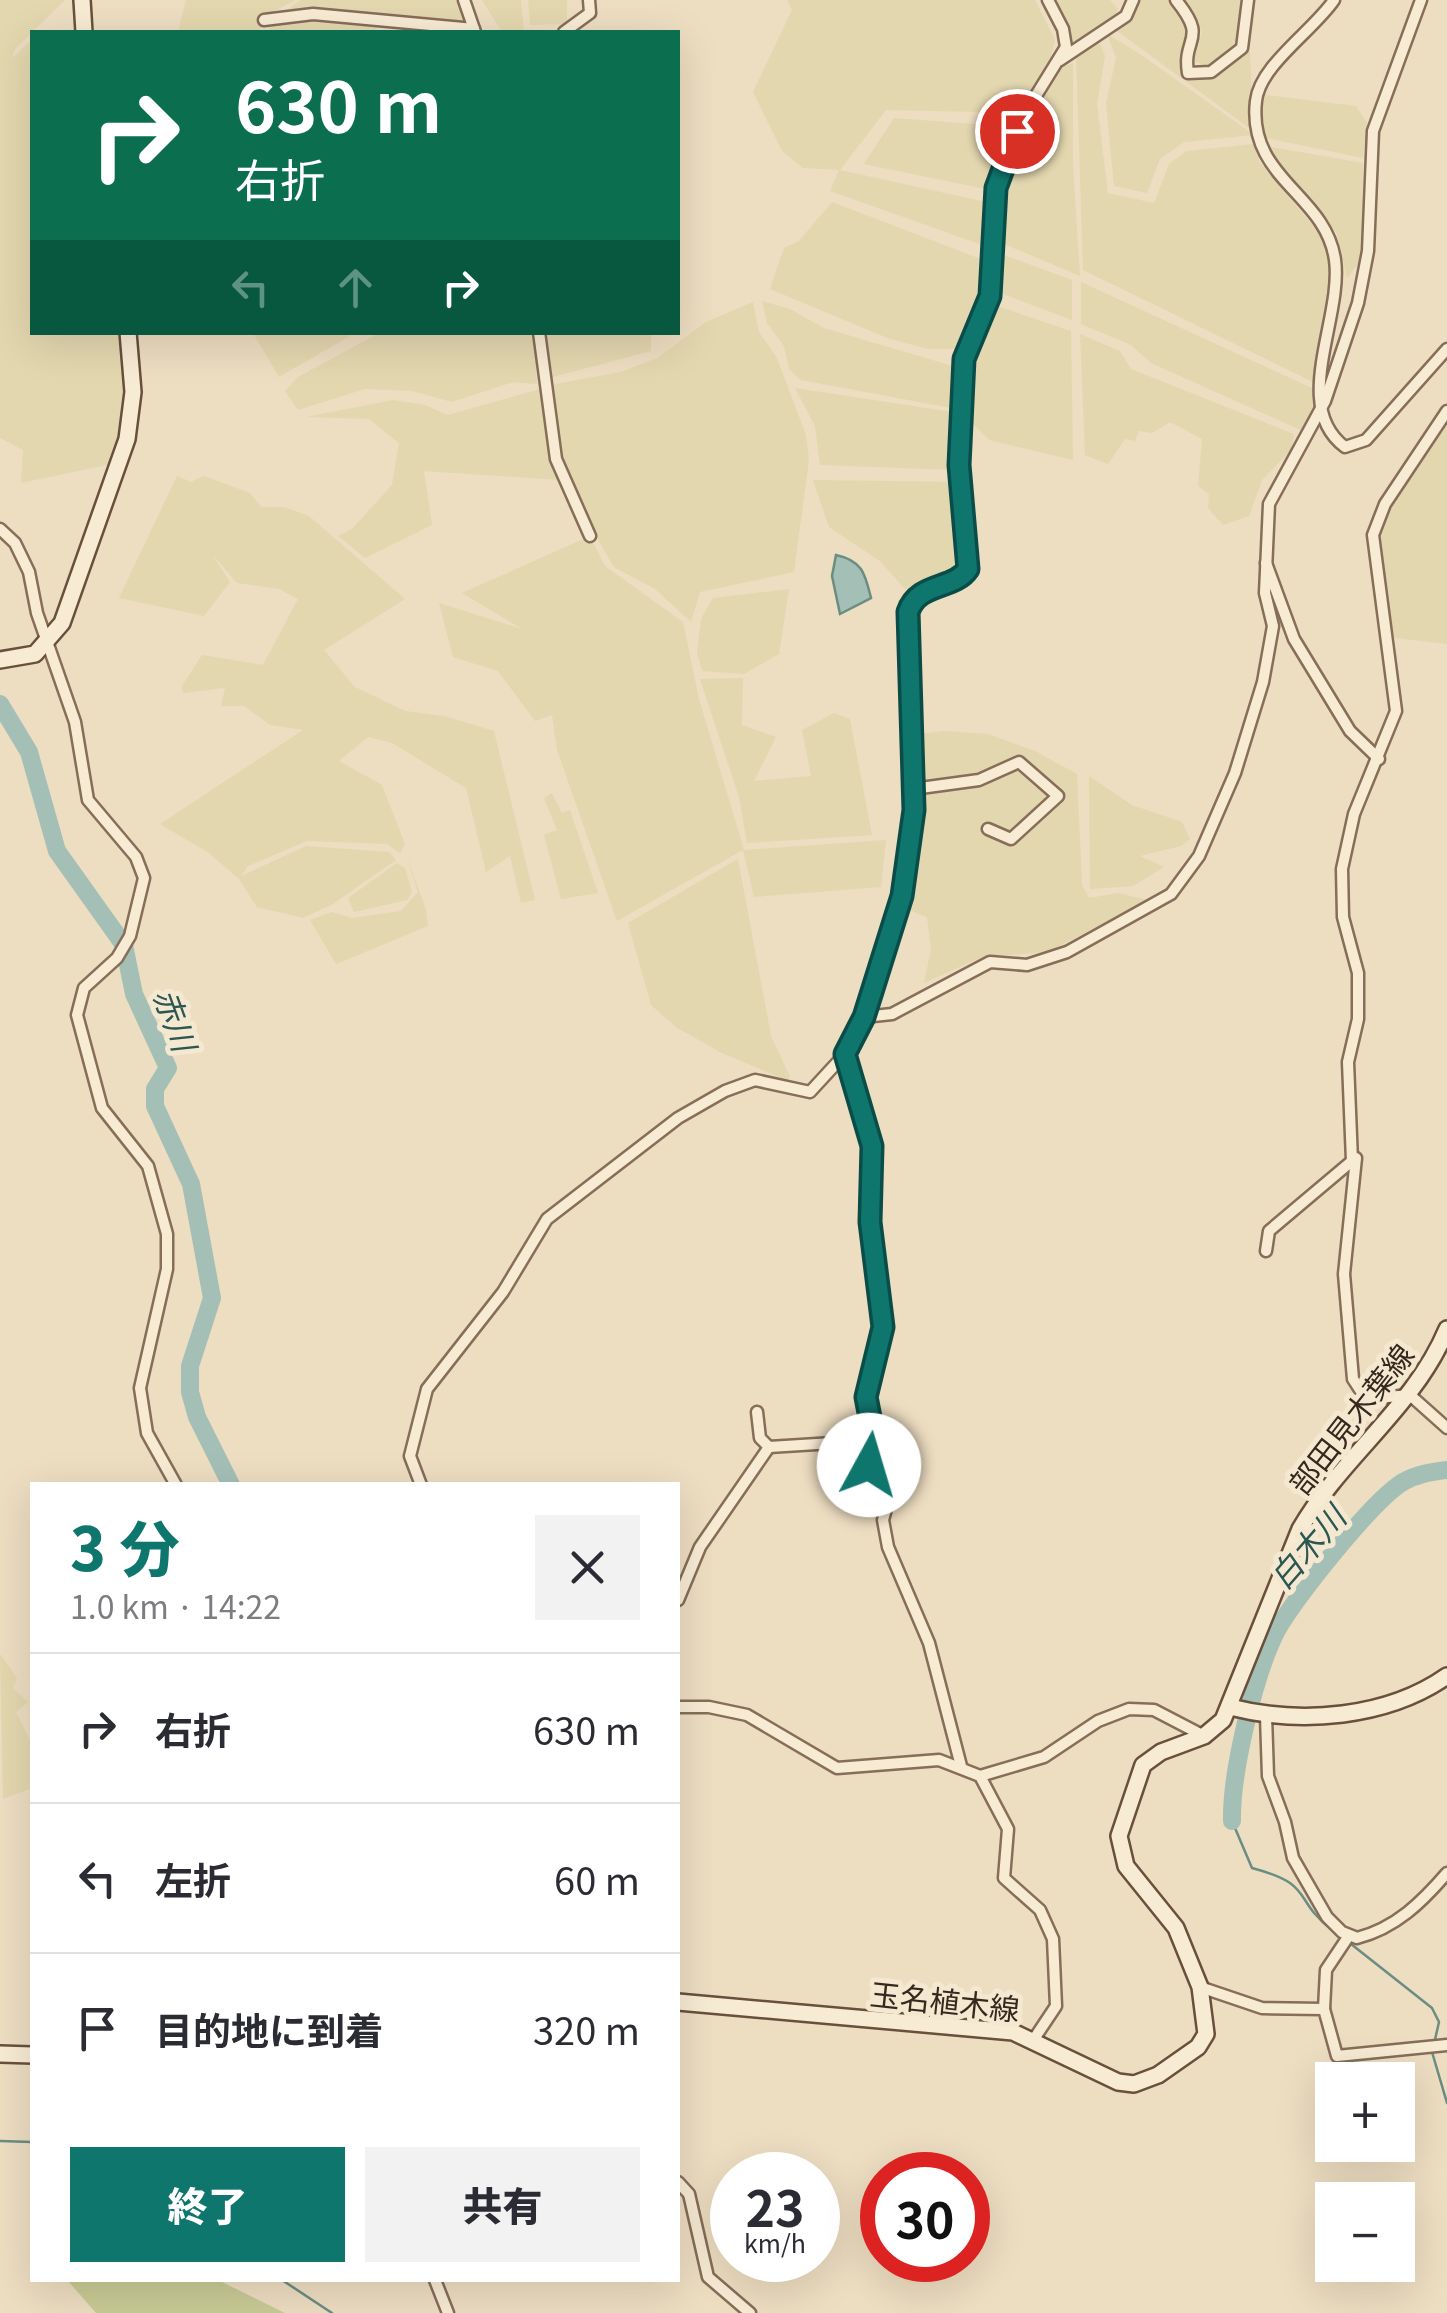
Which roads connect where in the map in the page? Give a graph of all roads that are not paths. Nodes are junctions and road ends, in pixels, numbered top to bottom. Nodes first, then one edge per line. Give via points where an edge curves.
1 (82, 0) edge
2 (464, 0) edge
3 (589, 0) edge
4 (1048, 0) edge
5 (1133, 0) edge
6 (1176, 0) edge
7 (1248, 0) edge
8 (1334, 0) edge
9 (1422, 0) edge
10 (264, 20) dead end
11 (84, 30) edge
12 (465, 30) edge
13 (475, 30) edge
14 (567, 30) edge
15 (1060, 60) junction
16 (128, 335) edge
17 (539, 335) edge
18 (1447, 349) edge
19 (1447, 410) edge
20 (1319, 414) junction
21 (0, 529) edge
22 (590, 536) dead end
23 (1265, 560) junction
24 (49, 640) junction
25 (0, 660) edge
26 (1379, 759) junction
27 (914, 790) junction
28 (988, 829) dead end
29 (864, 1017) junction
30 (845, 1054) junction
31 (1352, 1161) junction
32 (1266, 1250) dead end
33 (1447, 1329) edge
34 (1410, 1394) junction
35 (757, 1412) dead end
36 (1447, 1428) edge
37 (769, 1447) junction
38 (880, 1469) junction
39 (174, 1482) edge
40 (420, 1482) edge
41 (680, 1595) edge
42 (1447, 1676) edge
43 (680, 1706) edge
44 (1250, 1712) junction
45 (1204, 1736) junction
46 (961, 1766) junction
47 (980, 1776) junction
48 (1447, 1873) edge
49 (1345, 1941) junction
50 (1200, 1987) junction
51 (680, 2002) edge
52 (1324, 2010) junction
53 (1034, 2039) junction
54 (1438, 2046) edge
55 (0, 2054) edge
56 (30, 2054) edge
57 (680, 2184) edge
58 (436, 2282) edge
59 (448, 2313) edge
60 (750, 2313) edge

1 - 11 main road
2 - 13 street
3 - 14 street via 590,12
4 - 15 street via 1066,40
5 - 15 street via 1126,16
6 - 7 street via 1194,28 1188,73 1211,72 1242,48
8 - 20 street via 1266,74 1256,100 1260,148 1314,215 1335,257
9 - 20 street via 1373,131 1364,280
10 - 12 street via 312,14
15 - 27 street via 1032,101 998,177 990,296 964,359 959,465 968,569 922,593 906,620
16 - 24 main road via 133,403 121,462 62,624
17 - 22 street via 556,459
18 - 20 street via 1359,444 1346,447 1333,438
19 - 26 street via 1385,504 1373,535 1396,711
20 - 23 street via 1270,504
21 - 24 street via 24,559
23 - 26 street via 1294,639 1350,731
23 - 29 street via 1274,626 1263,682 1215,823 1186,877 1147,911 1067,952 1034,964 990,962 892,1014
24 - 25 main road via 35,654
24 - 39 street via 75,722 88,800 136,857 144,878 130,936 84,988 77,1015 102,1108 148,1166 165,1224 167,1269 140,1388 147,1433
26 - 31 street via 1354,814 1342,869 1343,917 1358,973 1358,1019 1348,1062
27 - 28 street via 979,780 1019,762 1058,796 1012,840
27 - 29 street via 902,896
29 - 30 street
30 - 38 street via 872,1146 870,1222 883,1327 866,1397
30 - 40 street via 810,1092 755,1080 690,1109 547,1219 503,1292 428,1389 410,1448
31 - 32 street via 1269,1231
31 - 34 street via 1344,1274 1353,1378 1366,1399
33 - 34 main road, 部田見木葉線
34 - 36 street
34 - 44 main road, 部田見木葉線 via 1317,1500 1300,1529
35 - 37 street via 760,1438
37 - 38 street via 827,1441
37 - 41 street via 700,1546
38 - 46 street via 891,1490 883,1520 888,1548 930,1643
42 - 44 main road via 1401,1703 1372,1710
43 - 46 street via 747,1715 837,1768 925,1760
44 - 45 main road, 玉名植木線
44 - 49 street via 1293,1858
45 - 47 street via 1154,1710 1130,1709 1098,1721 1044,1757
45 - 50 main road, 玉名植木線 via 1142,1765 1120,1836 1126,1866 1176,1928
46 - 47 street
47 - 53 street via 1008,1829 1004,1878 1040,1910 1053,1939 1056,2006
48 - 49 street via 1406,1916
49 - 52 street via 1326,1970
50 - 52 street via 1262,2008
50 - 53 main road, 玉名植木線 via 1207,2022 1198,2047 1134,2084
51 - 53 main road, 玉名植木線
52 - 54 street via 1337,2056
55 - 56 main road
57 - 60 street via 689,2194 708,2277
58 - 59 street

